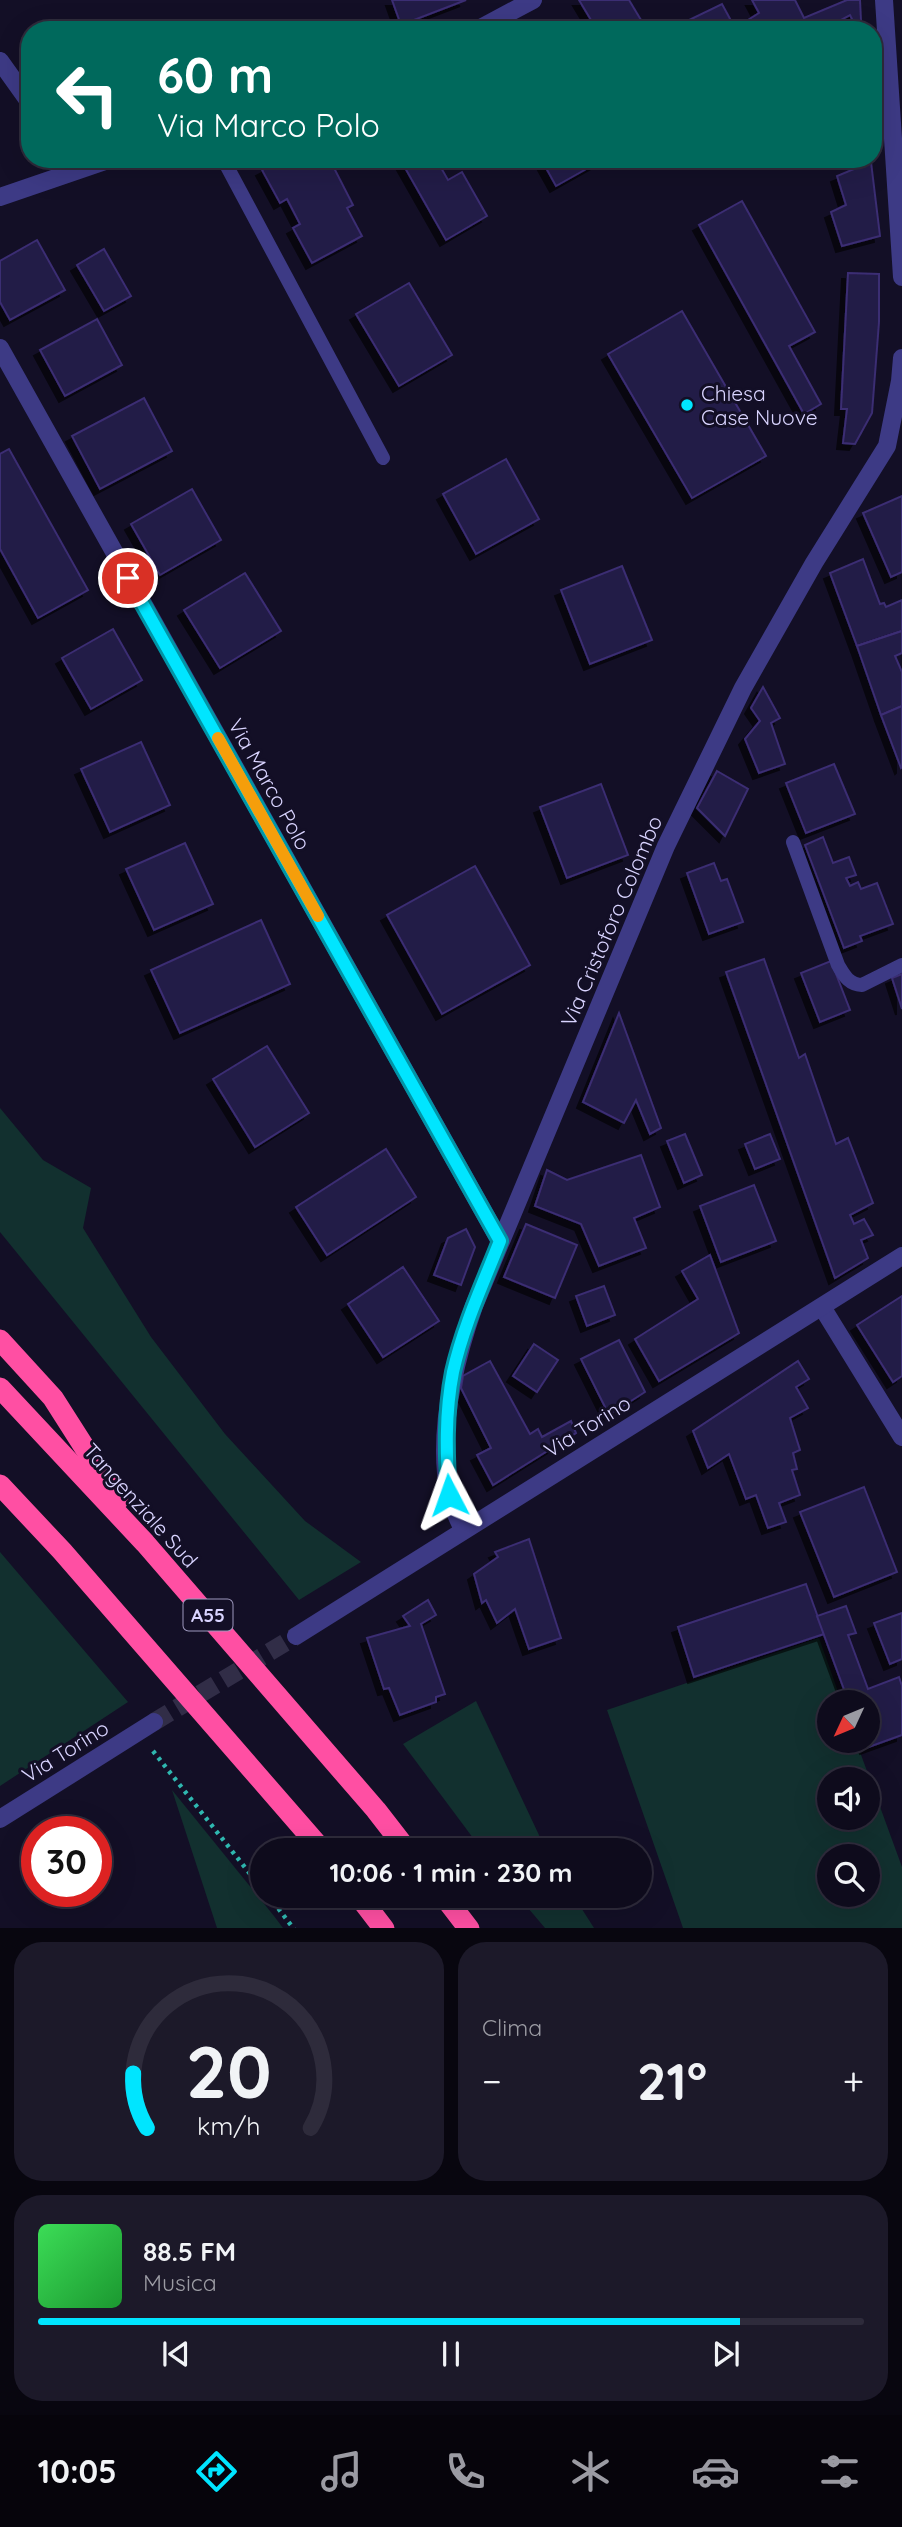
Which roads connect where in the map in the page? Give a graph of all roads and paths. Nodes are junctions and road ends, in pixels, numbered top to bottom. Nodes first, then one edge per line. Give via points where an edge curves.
1 (533, 0) edge
2 (884, 0) edge
3 (504, 8) edge
4 (488, 21) edge
5 (0, 61) edge
6 (21, 90) edge
7 (66, 168) edge
8 (228, 168) edge
9 (0, 197) edge
10 (902, 277) edge
11 (0, 348) edge
12 (902, 358) edge
13 (383, 458) dead end
14 (793, 842) dead end
15 (902, 965) edge
16 (500, 1241) junction
17 (902, 1256) edge
18 (822, 1307) junction
19 (0, 1340) edge
20 (0, 1388) edge
21 (902, 1437) edge
22 (0, 1485) edge
23 (463, 1530) junction
24 (145, 1543) junction
25 (296, 1636) tunnel mouth
26 (155, 1722) tunnel mouth
27 (132, 1735) junction
28 (0, 1819) edge
29 (312, 1838) edge
30 (398, 1838) edge
31 (250, 1874) edge
32 (278, 1908) edge
33 (368, 1908) edge
34 (453, 1908) edge
35 (294, 1928) edge
36 (384, 1928) edge
37 (469, 1928) edge

1 - 3 street
2 - 10 street
3 - 4 street
5 - 6 street
7 - 9 street
8 - 13 lane
11 - 16 street, Via Marco Polo
12 - 16 street, Via Cristoforo Colombo via 887,446 743,688 684,809
14 - 15 lane via 847,979 862,985
16 - 23 street, Via Cristoforo Colombo via 453,1374 447,1429 449,1495
17 - 18 street, Via Torino
18 - 21 street
18 - 23 street, Via Torino
19 - 24 highway via 53,1398
20 - 24 highway, Tangenziale Sud / A55
22 - 29 highway
23 - 25 street, Via Torino
24 - 30 highway, Tangenziale Sud / A55
26 - 27 street, Via Torino
27 - 28 street, Via Torino
27 - 31 path via 158,1755
32 - 35 path
33 - 36 highway
34 - 37 highway

